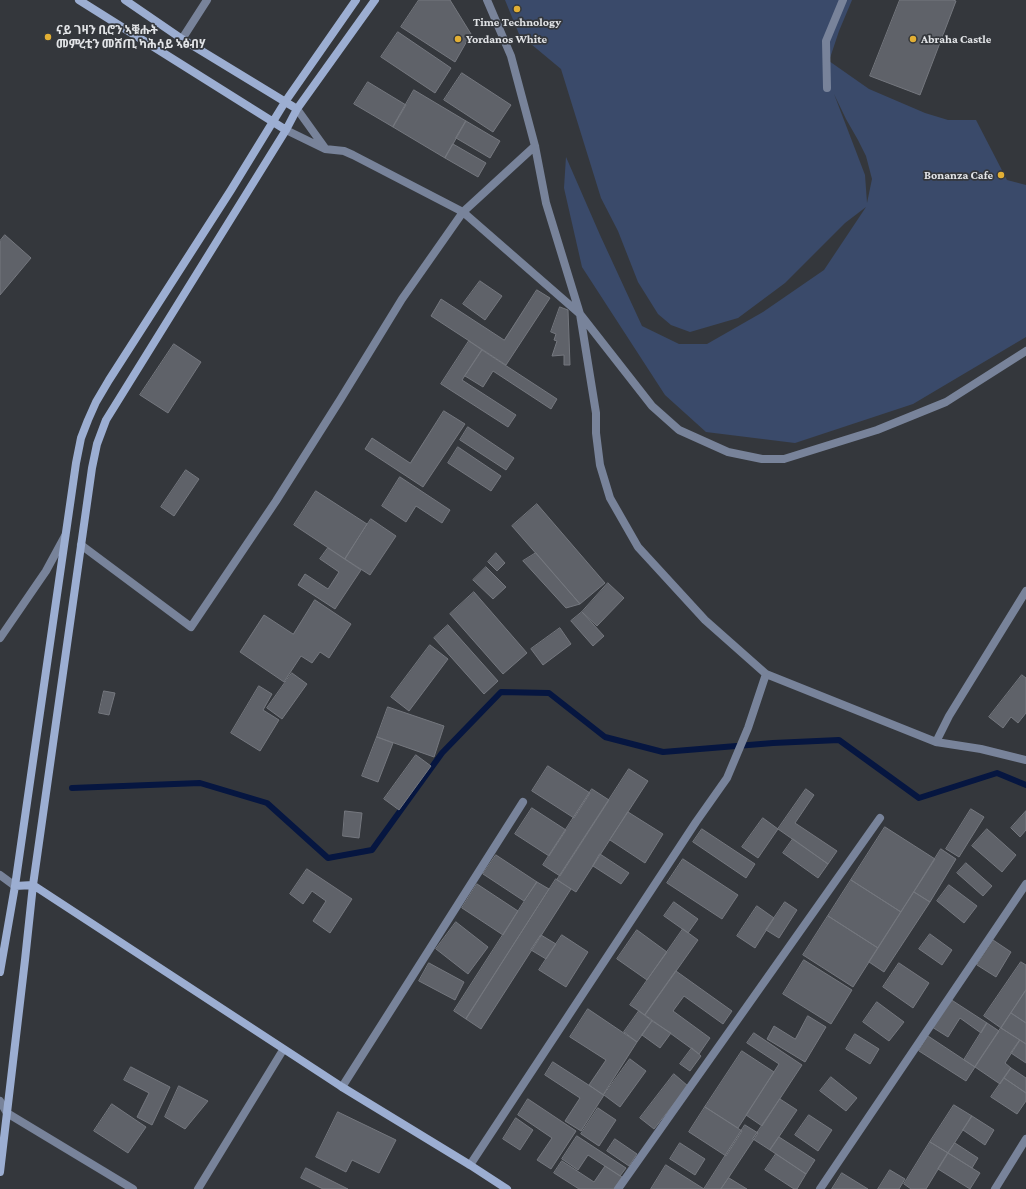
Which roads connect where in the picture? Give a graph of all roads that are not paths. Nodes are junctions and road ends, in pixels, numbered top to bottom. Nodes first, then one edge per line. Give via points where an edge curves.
1 (79, 0) edge
2 (125, 0) edge
3 (208, 0) edge
4 (356, 0) edge
5 (375, 0) edge
6 (487, 0) edge
7 (843, 0) edge
8 (182, 39) junction
9 (827, 88) dead end
10 (285, 102) junction
11 (297, 109) junction
12 (272, 122) junction
13 (286, 130) junction
14 (535, 146) junction
15 (325, 149) junction
16 (463, 212) junction
17 (580, 314) junction
18 (1026, 351) edge
19 (66, 535) junction
20 (81, 545) junction
21 (1026, 591) edge
22 (0, 638) edge
23 (766, 674) junction
24 (936, 742) junction
25 (1026, 760) edge
26 (523, 802) dead end
27 (880, 818) dead end
28 (0, 875) edge
29 (1026, 884) edge
30 (33, 885) junction
31 (15, 886) junction
32 (0, 972) edge
33 (283, 1050) junction
34 (342, 1087) junction
35 (0, 1101) edge
36 (7, 1113) junction
37 (1026, 1139) edge
38 (470, 1164) junction
39 (0, 1172) edge
40 (133, 1189) edge
41 (198, 1189) edge
42 (507, 1189) edge
43 (618, 1189) edge
44 (820, 1189) edge
45 (995, 1189) edge

1 - 12 main road
2 - 8 main road
3 - 8 street
4 - 10 main road
5 - 11 main road
6 - 14 street via 511,56
7 - 9 street via 826,41
8 - 10 main road
10 - 11 main road
10 - 12 main road
11 - 13 main road
11 - 15 street
12 - 13 main road
12 - 19 main road via 96,402 81,438
13 - 15 street
13 - 20 main road via 106,420 96,444
14 - 16 street
14 - 17 street via 546,203
15 - 16 street via 344,151 353,155
16 - 17 street
16 - 20 street via 402,299 280,494 192,627
17 - 18 street via 652,406 679,430 728,452 762,459 784,459 877,430 946,402
17 - 23 street via 596,413 600,465 610,498 638,547 705,620
19 - 22 street via 46,571
19 - 31 main road
20 - 30 main road
21 - 24 street via 949,716
23 - 24 street
23 - 38 street via 748,728 727,778
24 - 25 street
26 - 34 street
27 - 43 street
28 - 31 street
29 - 44 street
30 - 31 main road
30 - 33 main road
30 - 36 main road
31 - 32 main road
33 - 34 main road
33 - 41 street
34 - 38 main road
35 - 36 street
36 - 39 main road
36 - 40 street
37 - 45 street
38 - 42 main road

